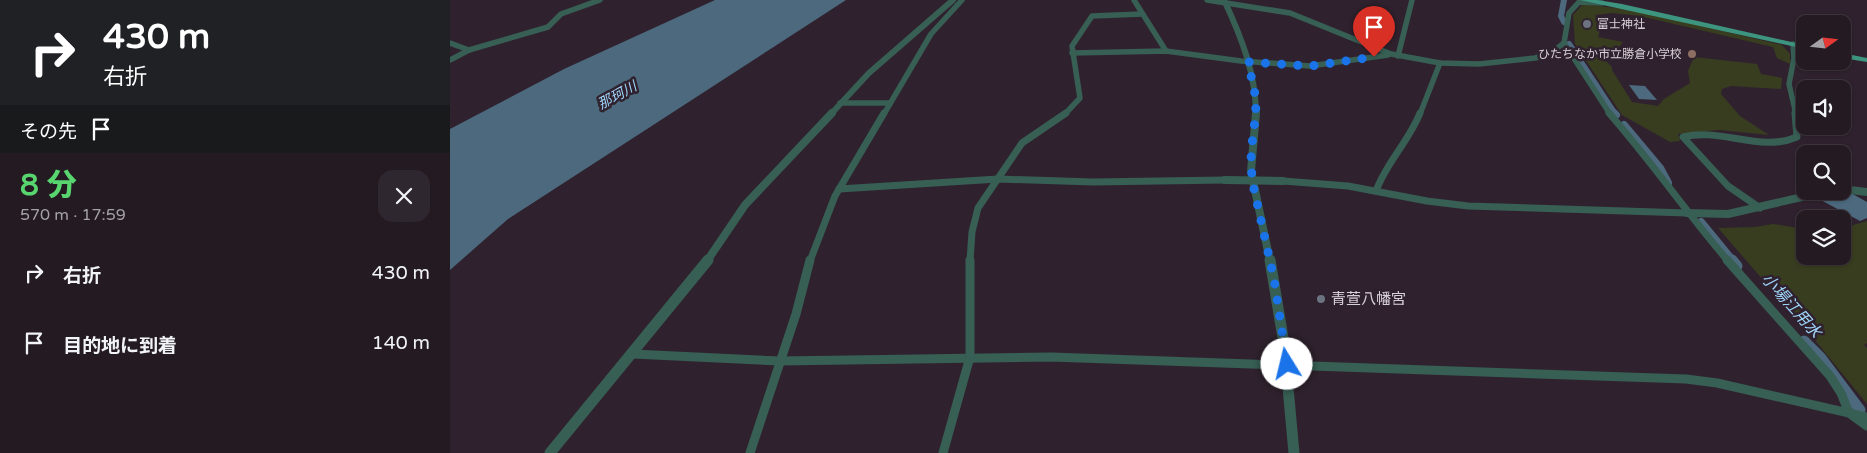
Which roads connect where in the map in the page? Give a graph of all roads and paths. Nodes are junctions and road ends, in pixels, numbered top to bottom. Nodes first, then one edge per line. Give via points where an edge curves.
1 (600, 0) edge
2 (953, 0) edge
3 (962, 0) edge
4 (1134, 0) edge
5 (1207, 0) edge
6 (1412, 0) edge
7 (1584, 0) edge
8 (1225, 2) edge
9 (1602, 2) junction
10 (1142, 14) junction
11 (450, 43) edge
12 (1564, 43) junction
13 (1793, 44) junction
14 (1796, 45) edge
15 (469, 50) junction
16 (1166, 50) junction
17 (1072, 53) junction
18 (1390, 54) junction
19 (1398, 56) junction
20 (1851, 56) edge
21 (450, 60) edge
22 (1867, 60) edge
23 (1248, 62) junction
24 (1440, 63) junction
25 (840, 103) junction
26 (890, 103) junction
27 (998, 179) junction
28 (1225, 180) joint
29 (1252, 180) junction
30 (1283, 180) joint
31 (839, 189) junction
32 (1851, 190) edge
33 (1376, 191) junction
34 (1867, 192) edge
35 (1796, 199) edge
36 (1760, 208) junction
37 (1687, 213) junction
38 (633, 354) junction
39 (970, 357) junction
40 (780, 361) junction
41 (1287, 364) junction
42 (1849, 413) junction
43 (1867, 418) edge
44 (1867, 426) edge
45 (550, 453) edge
46 (750, 453) edge
47 (943, 453) edge
48 (1294, 453) edge

1 - 15 street via 561,14 548,27
2 - 25 street
3 - 26 street via 931,34
4 - 10 street
5 - 8 street
6 - 19 street
7 - 9 main road
8 - 18 street via 1290,13
8 - 23 street
9 - 12 street via 1579,2 1569,13
9 - 13 main road
10 - 16 street
10 - 17 street via 1092,16 1072,46
11 - 15 street
12 - 24 street via 1550,54 1529,60 1471,65
12 - 37 street via 1608,111
13 - 14 main road
13 - 36 street via 1796,62 1790,77 1790,89 1797,137 1778,143 1711,135 1683,137 1728,186
15 - 21 street
16 - 17 street
16 - 23 street
17 - 27 street via 1080,98 1061,118 1022,143
18 - 19 street
18 - 23 street via 1323,65
19 - 24 street
20 - 22 main road
23 - 29 street via 1256,112 1251,152
24 - 33 street via 1414,129
25 - 26 street
25 - 38 street via 745,205 701,270
26 - 31 street
27 - 28 street via 1093,182
27 - 31 street
27 - 39 street via 978,208 972,232
28 - 29 street
29 - 30 street
29 - 41 street via 1274,279
30 - 33 street
31 - 40 street via 814,248
32 - 34 street
33 - 37 street via 1468,206
35 - 36 street
36 - 37 street via 1728,214
37 - 42 street via 1830,376
38 - 40 street
38 - 45 street
39 - 40 street
39 - 41 street
39 - 47 street
40 - 46 street
41 - 42 street via 1686,379
41 - 48 street
42 - 43 street
42 - 44 street

